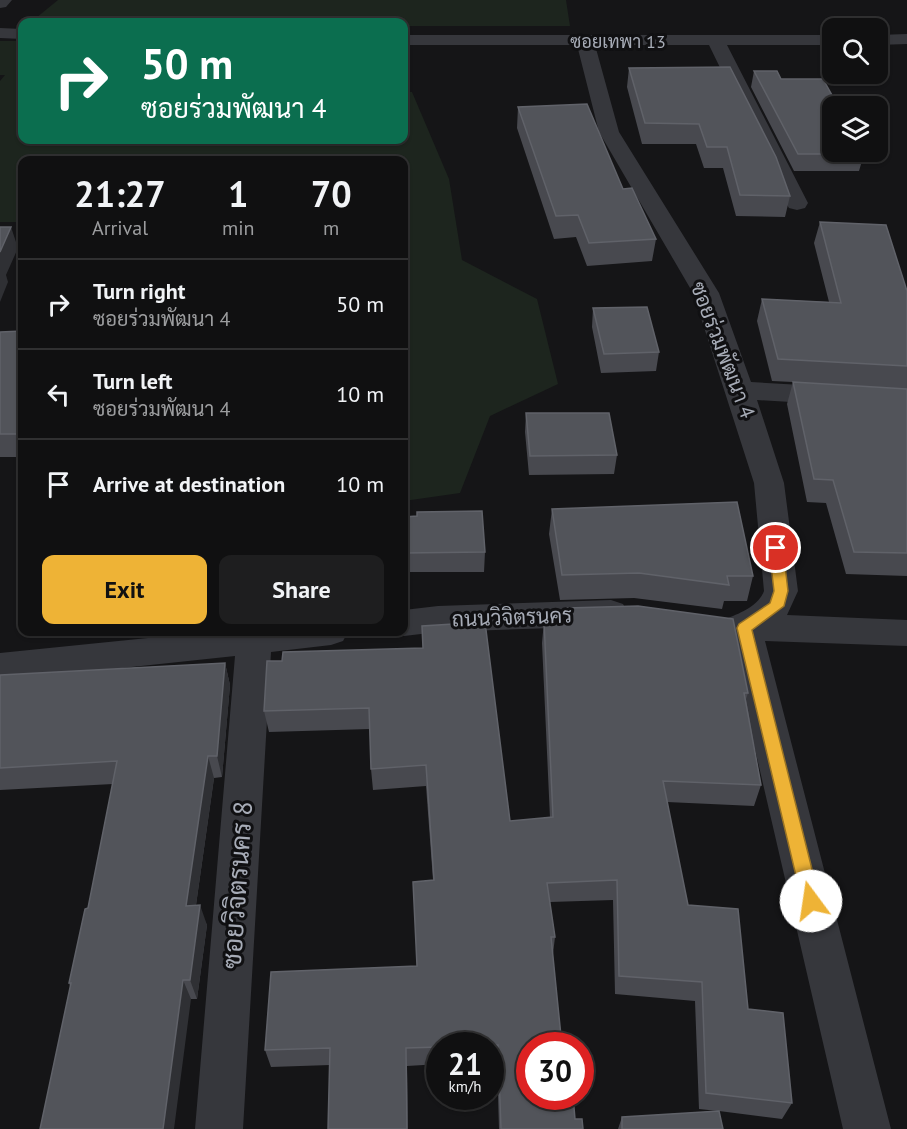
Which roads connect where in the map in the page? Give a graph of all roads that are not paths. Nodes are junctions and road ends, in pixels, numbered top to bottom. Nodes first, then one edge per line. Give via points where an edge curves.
1 (0, 33) edge
2 (18, 34) edge
3 (892, 39) edge
4 (408, 40) edge
5 (715, 40) junction
6 (822, 40) edge
7 (585, 41) junction
8 (907, 58) edge
9 (797, 203) dead end
10 (740, 390) junction
11 (907, 400) edge
12 (645, 614) edge
13 (408, 623) edge
14 (727, 626) junction
15 (907, 633) edge
16 (292, 636) edge
17 (254, 640) junction
18 (0, 667) edge
19 (219, 1129) edge
20 (867, 1129) edge

1 - 2 street
3 - 8 street
4 - 7 street, ซอยเทพา 13
5 - 6 street, ซอยเทพา 13
5 - 7 street, ซอยเทพา 13
5 - 9 street
7 - 10 street, ซอยร่วมพัฒนา 4 via 609,132 706,293
10 - 11 street
10 - 14 street, ซอยร่วมพัฒนา 4 via 769,483 781,591 777,606
12 - 13 street, ถนนวิจิตรนคร
14 - 15 street
14 - 20 street
16 - 17 street
17 - 18 street
17 - 19 street, ซอยวิจิตรนคร 8

